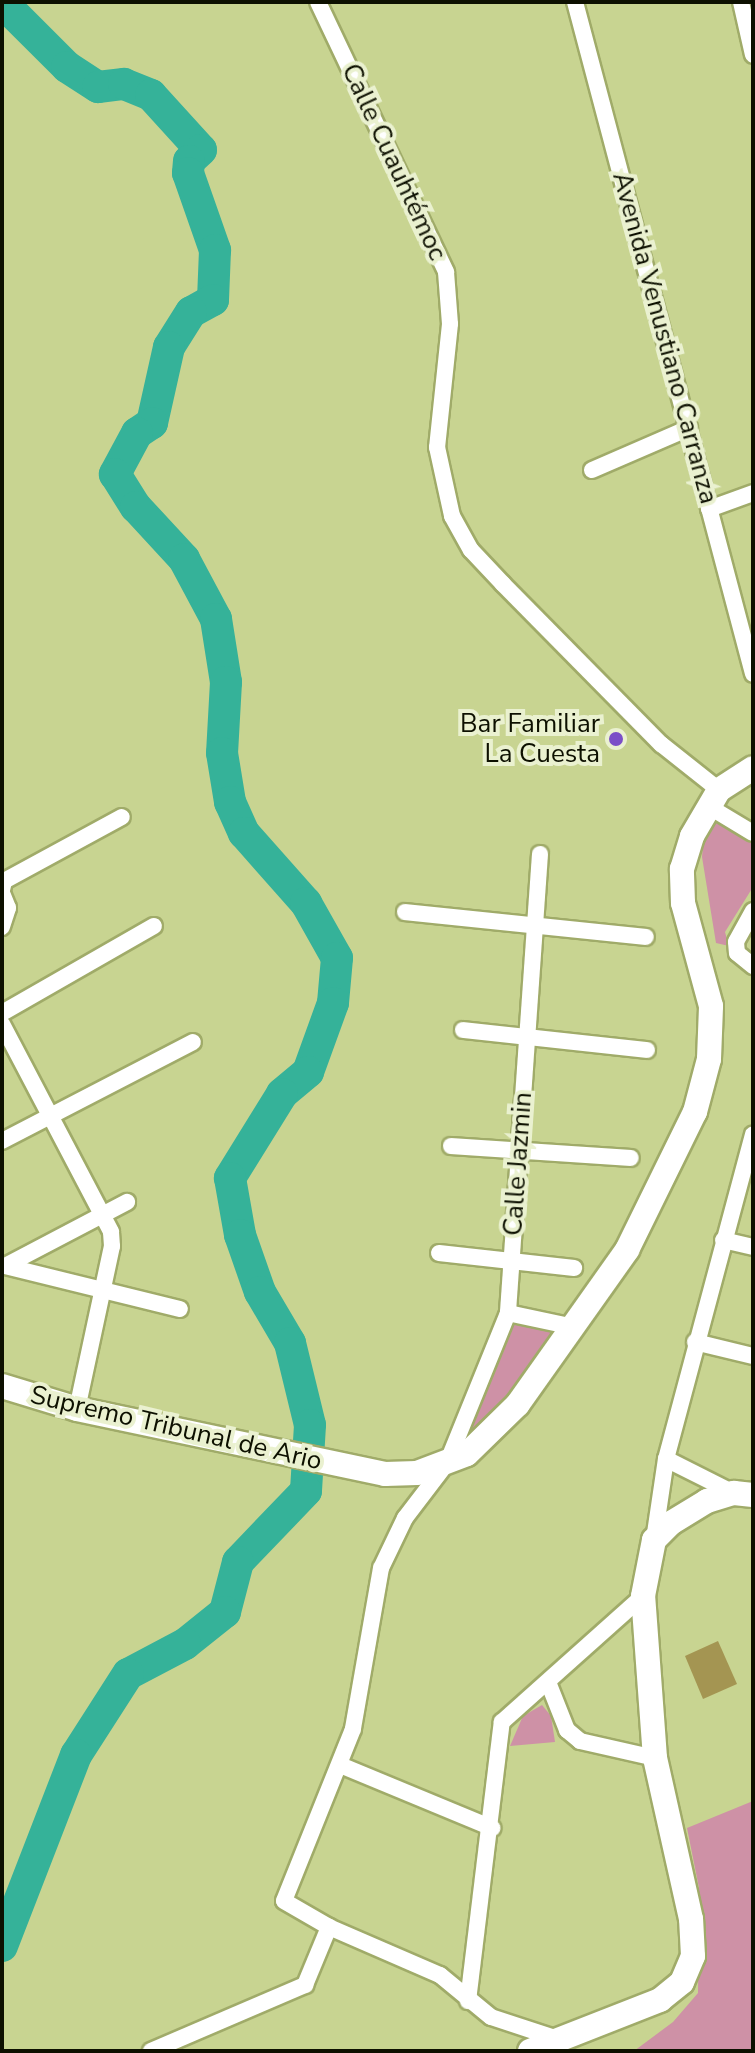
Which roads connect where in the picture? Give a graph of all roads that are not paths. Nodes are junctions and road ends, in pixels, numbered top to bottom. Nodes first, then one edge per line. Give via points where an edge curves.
1 (318, 2) edge
2 (575, 2) edge
3 (741, 2) edge
4 (753, 55) edge
5 (689, 428) junction
6 (592, 470) dead end
7 (753, 493) edge
8 (709, 509) junction
9 (753, 674) edge
10 (753, 768) edge
11 (714, 798) junction
12 (122, 817) dead end
13 (753, 833) edge
14 (540, 854) dead end
15 (2, 892) edge
16 (753, 911) edge
17 (405, 912) dead end
18 (154, 926) dead end
19 (2, 927) edge
20 (533, 927) junction
21 (646, 937) dead end
22 (753, 966) edge
23 (2, 1013) edge
24 (2, 1024) edge
25 (463, 1030) dead end
26 (526, 1036) junction
27 (193, 1042) dead end
28 (647, 1050) dead end
29 (52, 1115) junction
30 (753, 1139) edge
31 (2, 1141) edge
32 (451, 1146) dead end
33 (518, 1150) junction
34 (631, 1158) dead end
35 (127, 1202) dead end
36 (105, 1217) junction
37 (723, 1240) junction
38 (753, 1247) edge
39 (439, 1253) dead end
40 (512, 1260) junction
41 (574, 1268) dead end
42 (104, 1292) junction
43 (180, 1309) dead end
44 (508, 1313) junction
45 (574, 1327) junction
46 (695, 1342) junction
47 (753, 1356) edge
48 (2, 1386) edge
49 (77, 1409) junction
50 (666, 1459) junction
51 (447, 1463) junction
52 (744, 1494) edge
53 (654, 1540) junction
54 (643, 1596) junction
55 (548, 1682) junction
56 (655, 1758) junction
57 (340, 1765) junction
58 (492, 1828) junction
59 (329, 1927) junction
60 (468, 2001) junction
61 (563, 2041) junction
62 (192, 2044) edge
63 (151, 2051) edge
64 (530, 2051) edge

1 - 11 street, Calle Cuauhtémoc via 446,272 450,324 437,447 452,516 471,550
2 - 5 street, Avenida Venustiano Carranza
3 - 4 street
5 - 6 street
5 - 8 street, Avenida Venustiano Carranza
7 - 8 street
8 - 9 street, Avenida Venustiano Carranza
10 - 11 street
11 - 13 street, Calle Cuauhtémoc
11 - 45 street, Supremo Tribunal de Ario via 682,869 683,903 711,1006 709,1059 695,1112 627,1250
12 - 15 street via 4,881
14 - 20 street, Calle Jazmin
15 - 19 street via 8,908
16 - 22 street via 736,942 737,953
17 - 20 street
18 - 23 street
20 - 21 street
20 - 26 street, Calle Jazmin
24 - 29 street
25 - 26 street
26 - 28 street
26 - 33 street, Calle Jazmin
27 - 29 street
29 - 31 street
29 - 36 street
30 - 37 street
32 - 33 street
33 - 34 street
33 - 40 street, Calle Jazmin
35 - 36 street
36 - 42 street via 112,1246
36 - 42 street via 5,1266
37 - 38 street
37 - 46 street
39 - 40 street
40 - 41 street
40 - 44 street, Calle Jazmin
42 - 43 street
42 - 49 street
44 - 45 street
44 - 51 street, Calle Jazmin
45 - 51 street, Supremo Tribunal de Ario via 518,1404 467,1454
46 - 47 street
46 - 50 street
48 - 49 street, Supremo Tribunal de Ario
49 - 51 street, Supremo Tribunal de Ario via 351,1468 417,1473
50 - 52 street
50 - 53 street
51 - 57 street, Calle Jazmin via 405,1518 381,1568 353,1729
52 - 53 street via 707,1501
53 - 54 street
54 - 55 street
54 - 56 street
55 - 56 street via 567,1730 580,1741
55 - 58 street via 502,1722 494,1756
56 - 61 street via 691,1919 693,1956 682,1982 660,2000
57 - 58 street
57 - 59 street, Calle Jazmin via 284,1901
58 - 60 street
59 - 60 street via 440,1975
59 - 62 street via 305,1985
60 - 61 street via 491,2017
61 - 64 street
62 - 63 street

